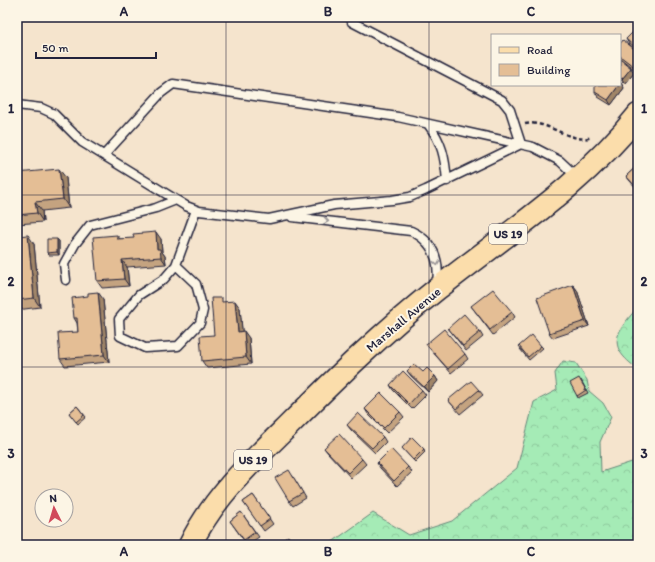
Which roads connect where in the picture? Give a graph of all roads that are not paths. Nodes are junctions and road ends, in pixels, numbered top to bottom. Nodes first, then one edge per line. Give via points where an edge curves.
1 (352, 22) dead end
2 (17, 106) edge
3 (638, 115) edge
4 (428, 124) junction
5 (521, 144) junction
6 (105, 154) junction
7 (579, 178) junction
8 (447, 181) junction
9 (176, 200) junction
10 (196, 210) junction
11 (287, 216) junction
12 (176, 265) junction
13 (66, 280) dead end
14 (436, 290) junction
15 (190, 545) edge

1 - 5 lane via 502,100 510,110
2 - 6 lane via 41,108 54,114 78,139
3 - 7 main road, Marshall Avenue / US 19
4 - 5 lane
4 - 6 lane via 398,117 173,84 161,93
4 - 8 lane via 438,136 443,151
5 - 7 lane via 551,155
5 - 8 lane
6 - 9 lane
7 - 14 main road, Marshall Avenue / US 19
8 - 11 lane via 410,197 334,205
9 - 10 lane
9 - 13 lane via 156,208 90,225 64,264
10 - 11 lane via 269,219
10 - 12 lane
11 -> 14 lane via 411,231 420,235 435,254 438,275
12 - 12 lane via 164,279 139,295 119,319 120,336 145,348 178,346 200,323 203,310 196,284
14 - 15 main road, Marshall Avenue / US 19 via 371,345 254,459 214,505

